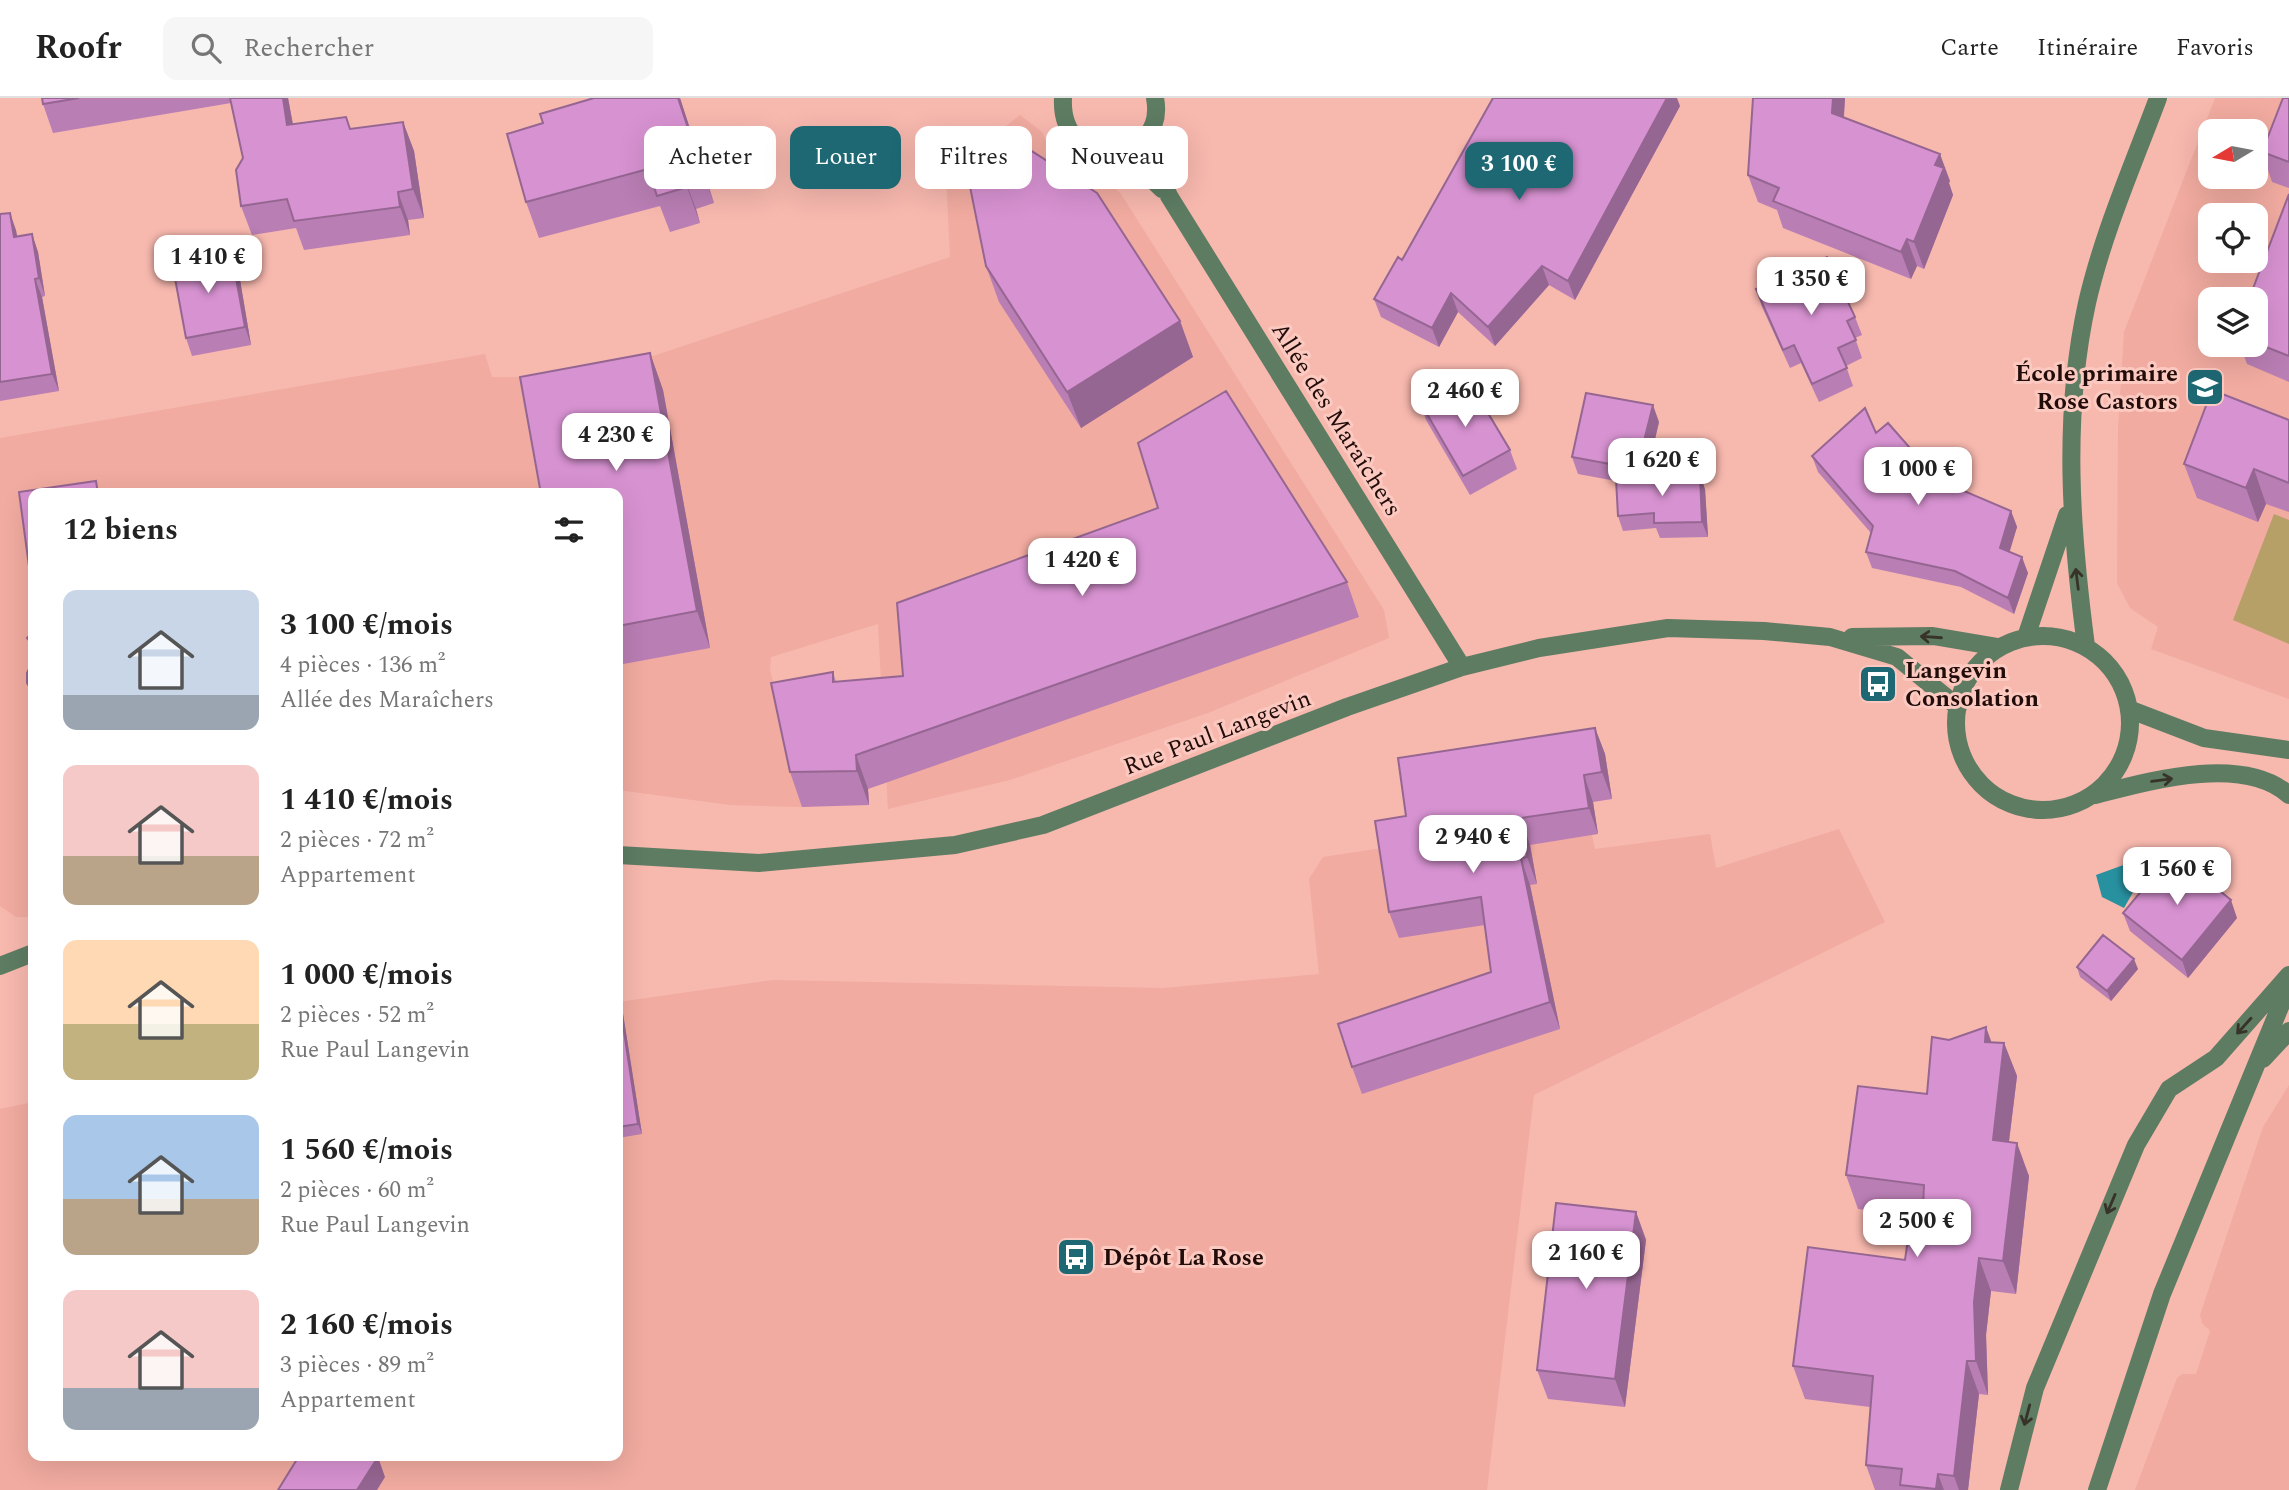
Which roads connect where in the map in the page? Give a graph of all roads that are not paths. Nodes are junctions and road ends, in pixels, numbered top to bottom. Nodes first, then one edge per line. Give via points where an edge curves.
1 (1063, 98) edge
2 (1156, 98) edge
3 (2158, 98) edge
4 (1066, 126) edge
5 (1153, 126) edge
6 (1162, 189) edge
7 (1166, 189) edge
8 (1169, 196) junction
9 (2070, 505) junction
10 (1830, 637) junction
11 (2026, 637) junction
12 (2085, 646) junction
13 (1998, 648) junction
14 (1462, 667) junction
15 (1958, 707) junction
16 (2131, 710) junction
17 (2289, 750) edge
18 (2095, 795) junction
19 (2289, 795) edge
20 (623, 855) edge
21 (28, 955) edge
22 (0, 966) edge
23 (2289, 975) edge
24 (2289, 985) edge
25 (2289, 1031) edge
26 (2253, 1069) junction
27 (2009, 1490) edge
28 (2097, 1490) edge

1 - 4 street, Allée des Maraîchers
2 - 5 street via 1158,111
3 - 9 street via 2087,304 2074,390
6 - 8 street, Allée des Maraîchers
7 - 8 street, Allée des Maraîchers
8 - 14 street, Allée des Maraîchers
9 - 11 street
12 -> 9 street
13 -> 10 street, Rue Paul Langevin via 1933,636
10 - 14 street, Rue Paul Langevin via 1668,628
10 - 15 street, Rue Paul Langevin via 1897,657
11 - 12 street via 2057,636
11 - 13 street
12 - 16 street via 2107,662 2122,684
13 - 15 street via 1965,683
14 - 20 street, Rue Paul Langevin via 1043,825 979,840 871,855 759,863
15 - 18 street via 1956,734 1961,755 1981,785 2007,803 2036,811 2067,808
16 - 17 street via 2204,738
16 - 18 street via 2131,732 2120,767
18 -> 19 street via 2210,774 2276,783
21 - 22 street
23 -> 27 street via 2216,1058 2168,1089 2136,1145 2035,1388
24 - 26 street
25 - 26 street
26 - 28 street via 2162,1294

